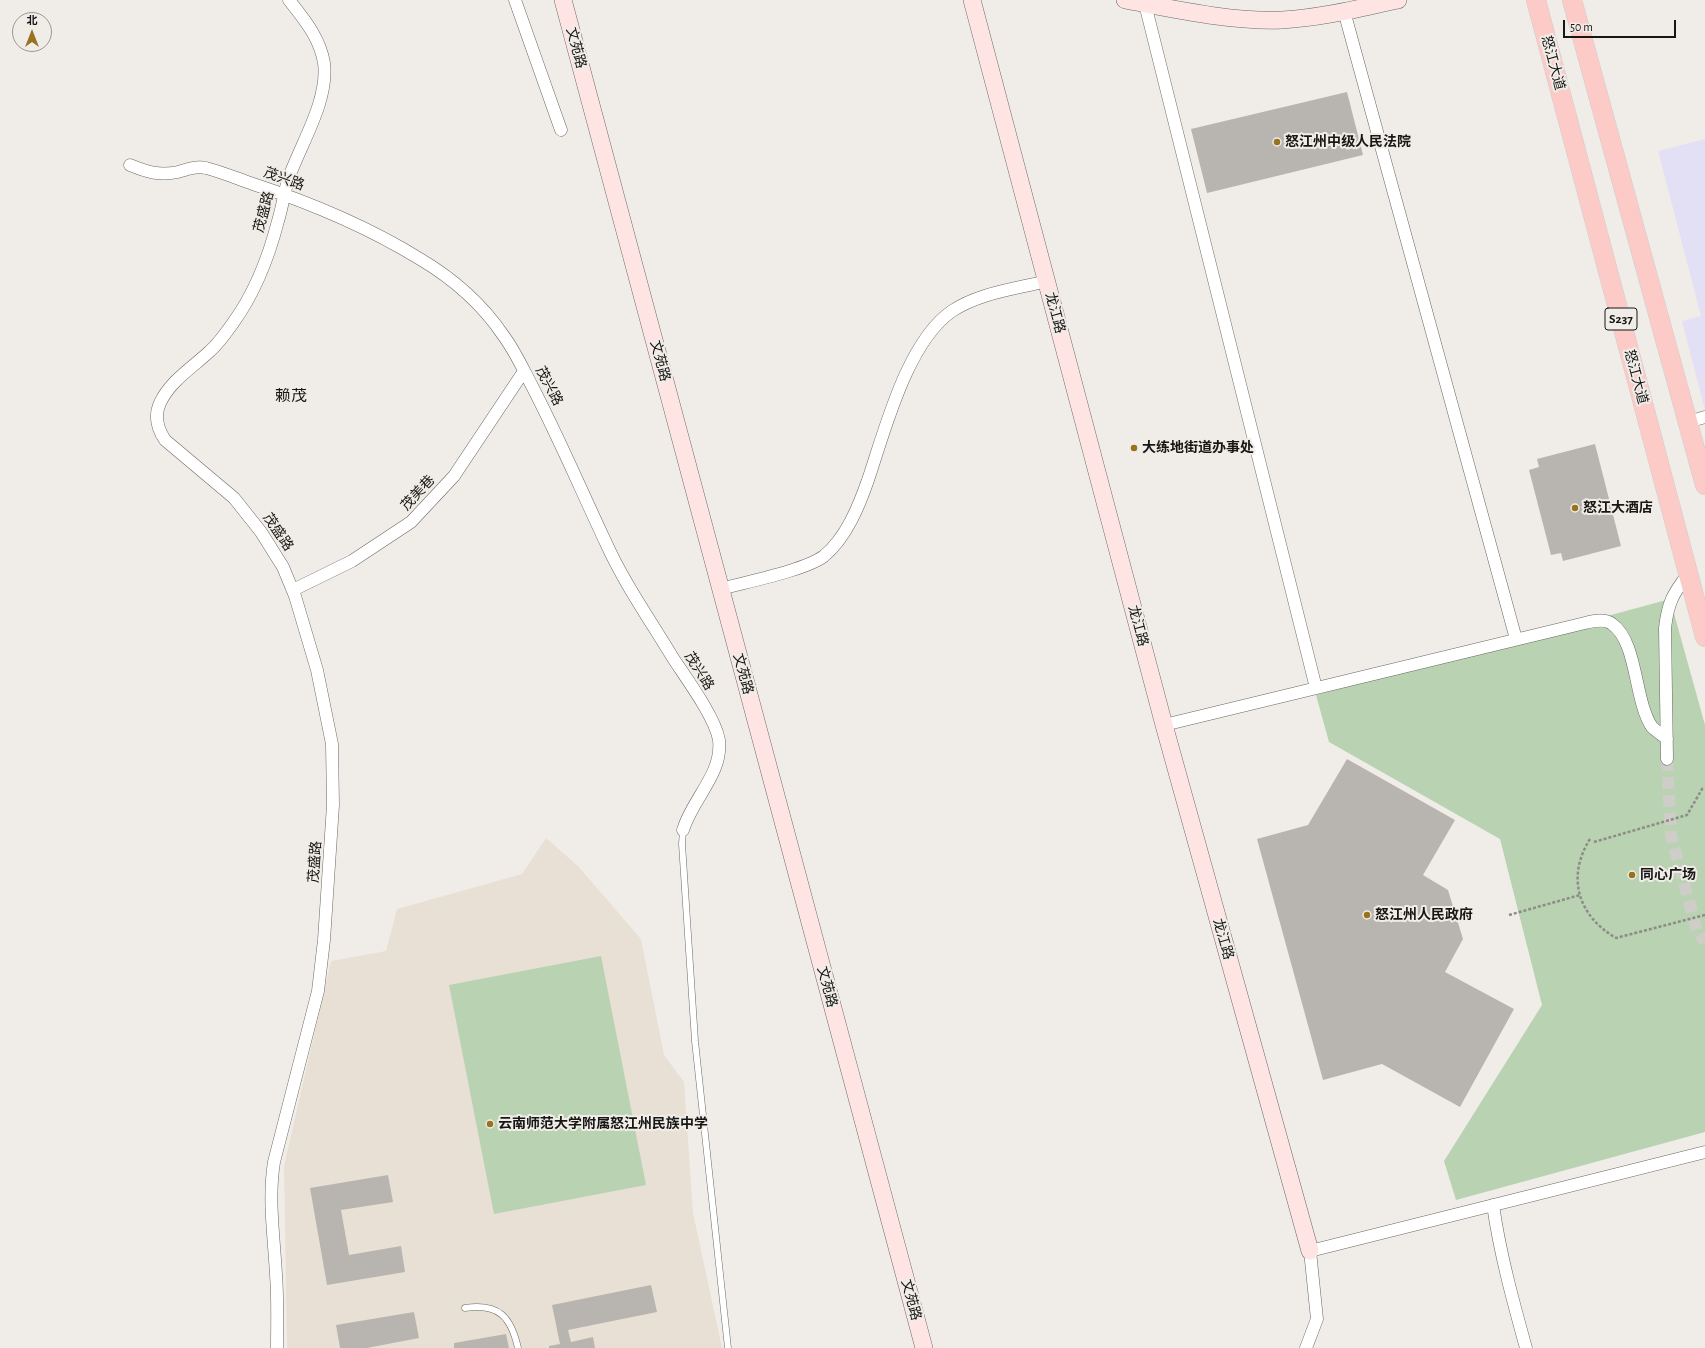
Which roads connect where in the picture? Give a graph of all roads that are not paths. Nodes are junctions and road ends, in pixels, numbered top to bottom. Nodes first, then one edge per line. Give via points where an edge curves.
1 (289, 0) edge
2 (515, 0) edge
3 (563, 0) edge
4 (972, 0) edge
5 (1125, 0) edge
6 (1398, 0) edge
7 (1536, 0) edge
8 (1572, 0) edge
9 (1145, 4) junction
10 (1344, 11) junction
11 (562, 130) dead end
12 (130, 165) dead end
13 (284, 194) junction
14 (1047, 281) junction
15 (524, 371) junction
16 (1696, 419) edge
17 (1705, 485) edge
18 (1688, 574) junction
19 (721, 589) junction
20 (293, 590) junction
21 (1705, 637) edge
22 (1516, 639) junction
23 (1316, 688) junction
24 (1164, 725) junction
25 (1667, 739) junction
26 (1667, 759) tunnel mouth
27 (683, 830) joint
28 (1705, 1152) edge
29 (1493, 1205) junction
30 (1310, 1251) junction
31 (465, 1308) dead end
32 (277, 1348) edge
33 (518, 1348) edge
34 (728, 1348) edge
35 (924, 1348) edge
36 (1306, 1348) edge
37 (1526, 1348) edge

1 - 13 street, 茂盛路 via 316,37 324,75 318,104
2 - 11 street
3 - 19 street, 文苑路
4 - 14 street, 龙江路
5 - 9 street
6 - 10 street
7 - 18 main road, 怒江大道 / S237
8 - 16 main road, S237
9 - 10 street via 1267,20 1304,18
9 - 23 street
10 - 22 street
12 - 13 street, 茂兴路 via 149,173 201,167
13 - 15 street, 茂兴路 via 383,238 442,273 479,305 494,322 513,349
13 - 20 street, 茂盛路 via 270,248 249,296 221,340 168,390 157,416 158,429 165,440 220,484 248,514 273,550
14 - 19 street via 979,298 952,311 933,328 920,348 896,398 860,502 840,539 824,556 808,565
14 - 24 street, 龙江路
15 - 20 street, 茂美巷 via 454,476 411,522 352,561
15 - 27 street, 茂兴路 via 555,430 619,571 717,732 719,748 716,765 707,786 686,819
16 - 17 main road, S237
18 - 21 main road, 怒江大道 / S237
18 - 25 street via 1675,592 1667,614
19 - 35 street, 文苑路
20 - 32 street, 茂盛路 via 317,670 329,722 334,760 324,940 317,1001 274,1162 270,1197 276,1275
22 - 23 street
22 - 25 street via 1585,622 1600,620 1611,623 1620,631 1627,644 1645,712 1653,727
23 - 24 street
24 - 30 street, 龙江路
25 - 26 street
27 - 34 lane via 695,1041
28 - 29 street
29 - 30 street
29 - 37 street via 1508,1285
30 - 36 street via 1317,1319
31 - 33 lane via 480,1307 500,1313 512,1327

